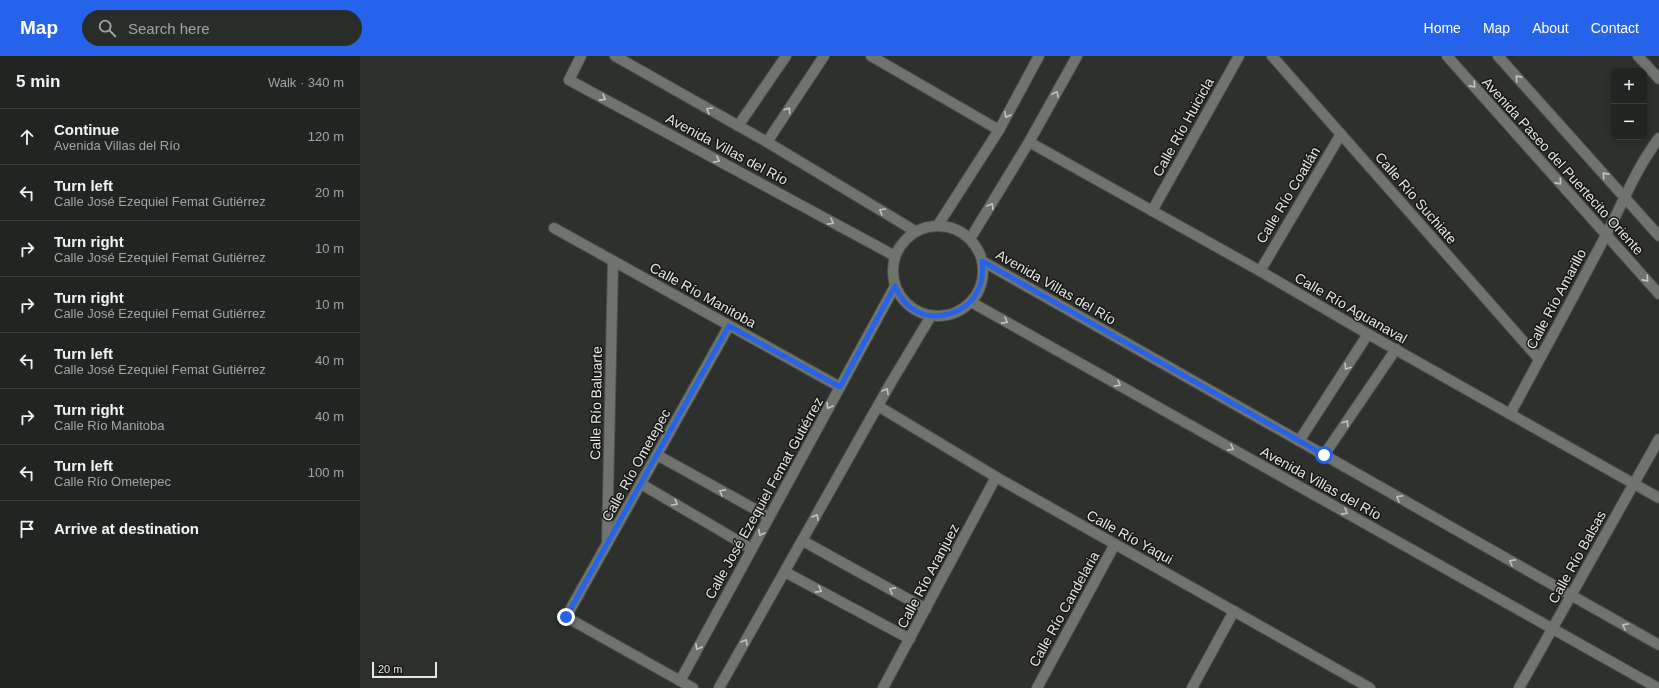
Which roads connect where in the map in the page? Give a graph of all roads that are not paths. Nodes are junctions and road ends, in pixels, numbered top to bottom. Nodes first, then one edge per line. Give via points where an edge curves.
1 (580, 56) edge
2 (615, 56) edge
3 (786, 56) edge
4 (824, 56) edge
5 (1039, 56) edge
6 (1077, 56) edge
7 (1239, 56) edge
8 (1272, 56) edge
9 (1447, 56) edge
10 (1498, 56) edge
11 (1638, 56) edge
12 (878, 58) edge
13 (1659, 79) edge
14 (738, 126) junction
15 (999, 130) junction
16 (1341, 134) junction
17 (1659, 138) edge
18 (767, 142) junction
19 (1029, 142) junction
20 (1624, 197) junction
21 (1152, 212) junction
22 (938, 225) junction
23 (554, 228) dead end
24 (915, 231) junction
25 (1606, 235) junction
26 (1659, 236) edge
27 (970, 239) junction
28 (895, 256) junction
29 (613, 261) junction
30 (982, 261) junction
31 (1260, 271) junction
32 (895, 286) junction
33 (1659, 294) edge
34 (971, 302) junction
35 (931, 316) junction
36 (729, 326) junction
37 (1368, 334) junction
38 (1396, 349) junction
39 (1540, 359) junction
40 (840, 387) junction
41 (878, 406) junction
42 (1510, 414) junction
43 (1659, 439) edge
44 (1299, 441) junction
45 (657, 455) junction
46 (1324, 455) junction
47 (996, 478) junction
48 (641, 484) junction
49 (1634, 484) junction
50 (1659, 498) edge
51 (769, 517) junction
52 (803, 541) junction
53 (607, 544) junction
54 (1115, 544) junction
55 (752, 549) junction
56 (785, 572) junction
57 (1571, 595) junction
58 (926, 609) junction
59 (1234, 611) junction
60 (1552, 629) junction
61 (910, 639) junction
62 (1659, 645) edge
63 (680, 680) junction
64 (1354, 684) edge
65 (693, 688) edge
66 (719, 688) edge
67 (883, 688) edge
68 (1037, 688) edge
69 (1192, 688) edge
70 (1370, 688) edge
71 (1519, 688) edge
72 (1658, 688) edge

1 -> 28 street, Avenida Villas del Río via 569,80
14 -> 2 street, Avenida Villas del Río
3 - 14 street
18 -> 4 street
5 -> 15 street
19 -> 6 street
7 - 21 street, Calle Río Huicicla
8 - 16 street, Calle Río Suchiate
9 -> 25 street, Avenida Paseo del Puertecito Oriente
20 -> 10 street, Avenida Paseo del Puertecito Oriente
11 - 13 street
12 - 15 street
14 - 18 street, Avenida Villas del Río
15 - 22 street
16 - 31 street, Calle Río Coatlán
16 - 39 street, Calle Río Suchiate
17 - 20 street, Calle Río Amarillo via 1648,152
24 -> 18 street, Avenida Villas del Río
19 - 21 street, Calle Río Aguanaval
27 -> 19 street
20 - 25 street, Calle Río Amarillo
20 - 26 street, Avenida Paseo del Puertecito Oriente
21 - 31 street, Calle Río Aguanaval
22 - 24 street
22 - 27 street via 951,227
23 - 29 street, Calle Río Manitoba
24 - 28 street via 906,239
25 -> 33 street, Avenida Paseo del Puertecito Oriente
25 - 39 street, Calle Río Amarillo
27 - 30 street via 977,247
28 - 32 street via 892,276
29 - 36 street, Calle Río Manitoba
29 - 53 street, Calle Río Baluarte
30 - 34 street via 983,275
30 - 44 street, Avenida Villas del Río
31 - 37 street, Calle Río Aguanaval
32 - 35 street via 910,307
32 - 40 street, Calle José Ezequiel Femat Gutiérrez
34 - 35 street via 957,312
34 -> 60 street, Avenida Villas del Río
41 -> 35 street
36 - 40 street, Calle Río Manitoba
36 - 45 street, Calle Río Ometepec
37 - 38 street, Calle Río Aguanaval
37 -> 44 street
38 - 42 street, Calle Río Aguanaval
46 -> 38 street
39 - 42 street, Calle Río Amarillo
40 -> 51 street, Calle José Ezequiel Femat Gutiérrez
41 - 47 street, Calle Río Yaqui
52 -> 41 street
42 - 49 street, Calle Río Aguanaval
43 - 49 street, Calle Río Balsas
44 - 46 street, Avenida Villas del Río
45 - 48 street, Calle Río Ometepec
51 -> 45 street
57 -> 46 street, Avenida Villas del Río
47 - 54 street, Calle Río Yaqui
47 - 58 street, Calle Río Aranjuez
48 - 53 street, Calle Río Ometepec
48 -> 55 street
49 - 50 street, Calle Río Aguanaval
49 - 57 street, Calle Río Balsas
51 -> 55 street, Calle José Ezequiel Femat Gutiérrez
52 - 56 street
58 -> 52 street
53 - 63 street, Calle Río Ometepec via 566,617
54 - 59 street, Calle Río Yaqui
54 - 68 street, Calle Río Candelaria
55 -> 63 street, Calle José Ezequiel Femat Gutiérrez
56 -> 61 street
66 -> 56 street
57 - 60 street, Calle Río Balsas
62 -> 57 street, Avenida Villas del Río
58 - 61 street, Calle Río Aranjuez
59 - 64 street, Calle Río Yaqui
59 - 69 street
60 - 71 street, Calle Río Balsas
60 - 72 street, Avenida Villas del Río
61 - 67 street, Calle Río Aranjuez
63 - 65 street
64 - 70 street, Calle Río Yaqui

